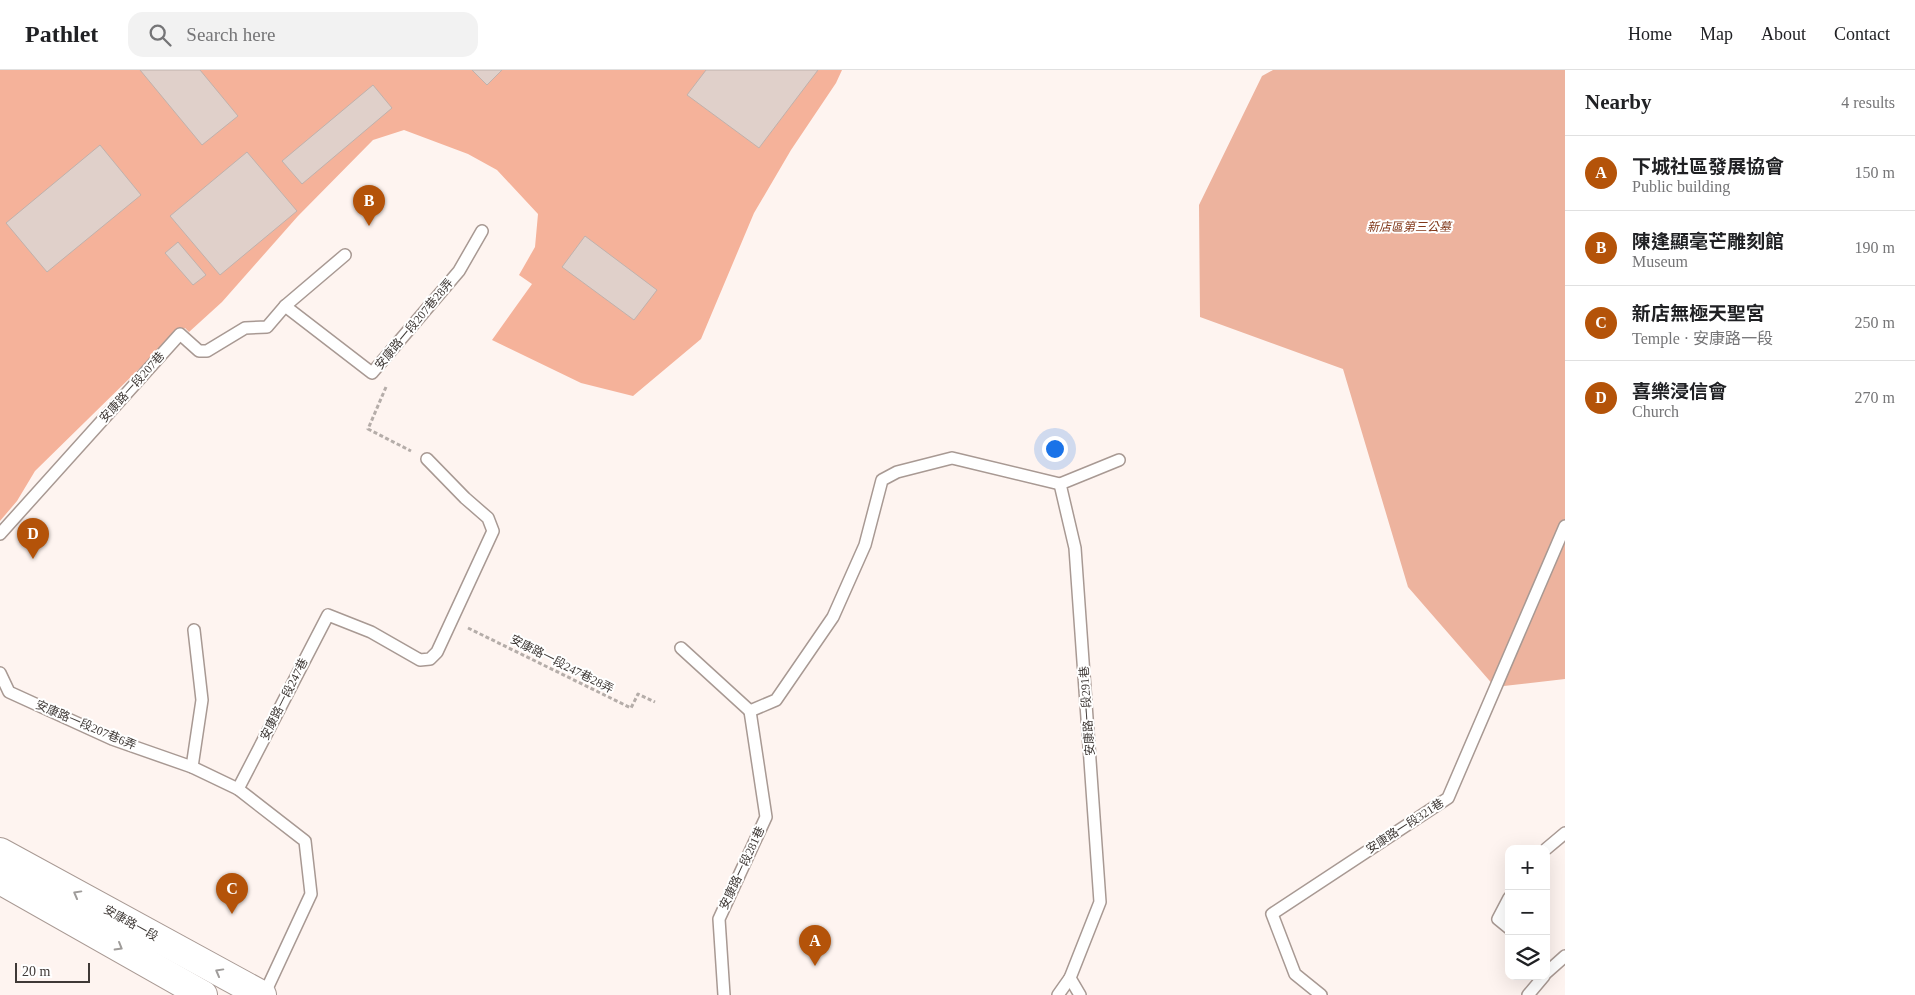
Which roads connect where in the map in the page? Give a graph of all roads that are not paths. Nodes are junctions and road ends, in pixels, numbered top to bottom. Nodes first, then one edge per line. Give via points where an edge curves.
1 (482, 231) dead end
2 (345, 255) dead end
3 (285, 306) junction
4 (427, 459) road end
5 (1119, 460) dead end
6 (1060, 484) junction
7 (1565, 526) edge
8 (0, 534) edge
9 (194, 630) dead end
10 (681, 648) dead end
11 (0, 673) edge
12 (750, 711) junction
13 (192, 767) junction
14 (238, 788) junction
15 (1565, 833) edge
16 (1550, 846) edge
17 (0, 852) edge
18 (0, 880) edge
19 (1505, 906) edge
20 (1505, 925) edge
21 (1565, 956) edge
22 (1550, 968) edge
23 (1070, 978) junction
24 (1539, 980) edge
25 (203, 995) edge
26 (263, 995) edge
27 (724, 995) edge
28 (1058, 995) edge
29 (1080, 995) edge
30 (1321, 995) edge
31 (1528, 995) edge

1 - 3 lane, 安康路一段207巷28弄 via 459,271 372,373
2 - 3 lane
3 - 8 lane, 安康路一段207巷 via 267,327 245,328 207,351 199,351 180,334
4 - 14 lane, 安康路一段247巷 via 488,518 493,531 437,652 430,659 420,660 371,632 328,615
5 - 6 lane
6 - 12 lane via 952,458 897,472 882,480 865,545 833,617 776,700
6 - 23 lane, 安康路一段291巷 via 1075,548 1100,902
7 - 30 lane, 安康路一段321巷 via 1448,798 1272,914 1295,974
9 - 13 lane via 202,700
10 - 12 lane
11 - 13 lane, 安康路一段207巷6弄 via 9,692 112,739
12 - 27 lane, 安康路一段281巷 via 766,817 718,919
13 - 14 lane, 安康路一段207巷6弄
14 - 26 lane via 305,840 311,894
15 - 16 lane
26 -> 17 main road, 安康路一段
18 -> 25 main road
19 - 20 lane via 1498,919
21 - 22 lane
23 - 28 lane, 安康路一段291巷
23 - 29 lane
24 - 31 lane

